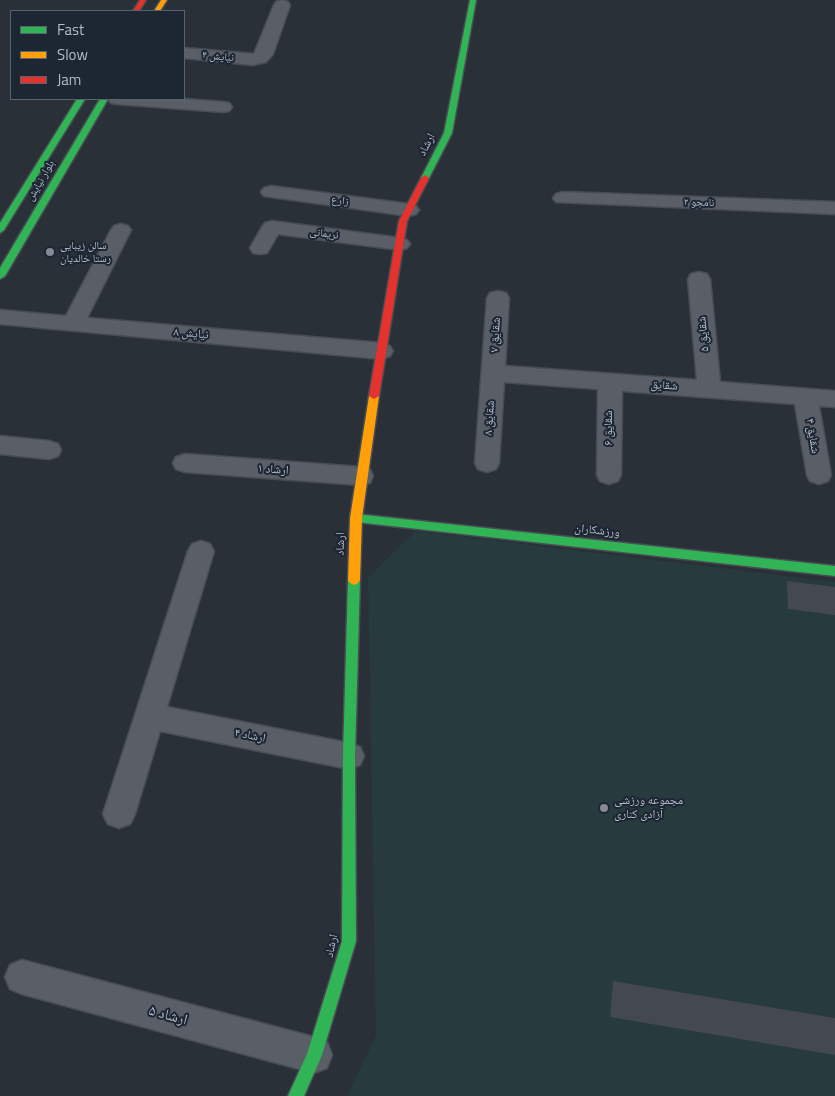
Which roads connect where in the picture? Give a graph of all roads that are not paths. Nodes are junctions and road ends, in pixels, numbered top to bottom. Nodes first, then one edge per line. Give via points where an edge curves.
1 (473, 0) edge
2 (282, 5) dead end
3 (185, 54) edge
4 (81, 100) edge
5 (103, 100) edge
6 (130, 100) edge
7 (223, 107) dead end
8 (271, 192) dead end
9 (563, 198) dead end
10 (835, 208) edge
11 (410, 210) junction
12 (0, 230) edge
13 (122, 230) dead end
14 (400, 244) junction
15 (260, 248) dead end
16 (0, 276) edge
17 (700, 279) dead end
18 (498, 298) dead end
19 (0, 317) edge
20 (73, 324) junction
21 (382, 352) junction
22 (493, 373) junction
23 (610, 382) junction
24 (708, 389) junction
25 (806, 397) junction
26 (835, 399) edge
27 (0, 445) edge
28 (49, 450) dead end
29 (487, 463) dead end
30 (185, 464) dead end
31 (609, 475) dead end
32 (819, 475) dead end
33 (361, 476) junction
34 (356, 518) junction
35 (201, 551) dead end
36 (835, 571) edge
37 (150, 716) junction
38 (349, 756) junction
39 (119, 814) dead end
40 (22, 977) dead end
41 (314, 1055) junction
42 (296, 1096) edge

1 - 11 street, ارشاد via 448,133
2 - 3 street, نیایش ۴ via 260,58
4 - 12 street, بلوار نیایش
5 - 16 street, بلوار نیایش
6 - 7 street
8 - 11 street, زارع
9 - 10 street, نامجو ۲
11 - 14 street, ارشاد via 403,221
13 - 20 street
14 - 15 street, نریمانی via 272,227
14 - 21 street, ارشاد
17 - 24 street, شقایق ۵
18 - 22 street, شقایق ۷
19 - 20 street, نیایش ۸
20 - 21 street, نیایش ۸
21 - 33 street, ارشاد
22 - 23 street, شقایق
22 - 29 street, شقایق ۸
23 - 24 street, شقایق
23 - 31 street, شقایق ۶
24 - 25 street, شقایق
25 - 26 street, شقایق
25 - 32 street, شقایق ۴
27 - 28 street
30 - 33 street, ارشاد ۱
33 - 34 street, ارشاد
34 - 36 street, ورزشکاران
34 - 38 street, ارشاد
35 - 37 street
37 - 38 street, ارشاد ۴
37 - 39 street
38 - 41 street, ارشاد via 349,941
40 - 41 street, ارشاد ۵
41 - 42 street, ارشاد

